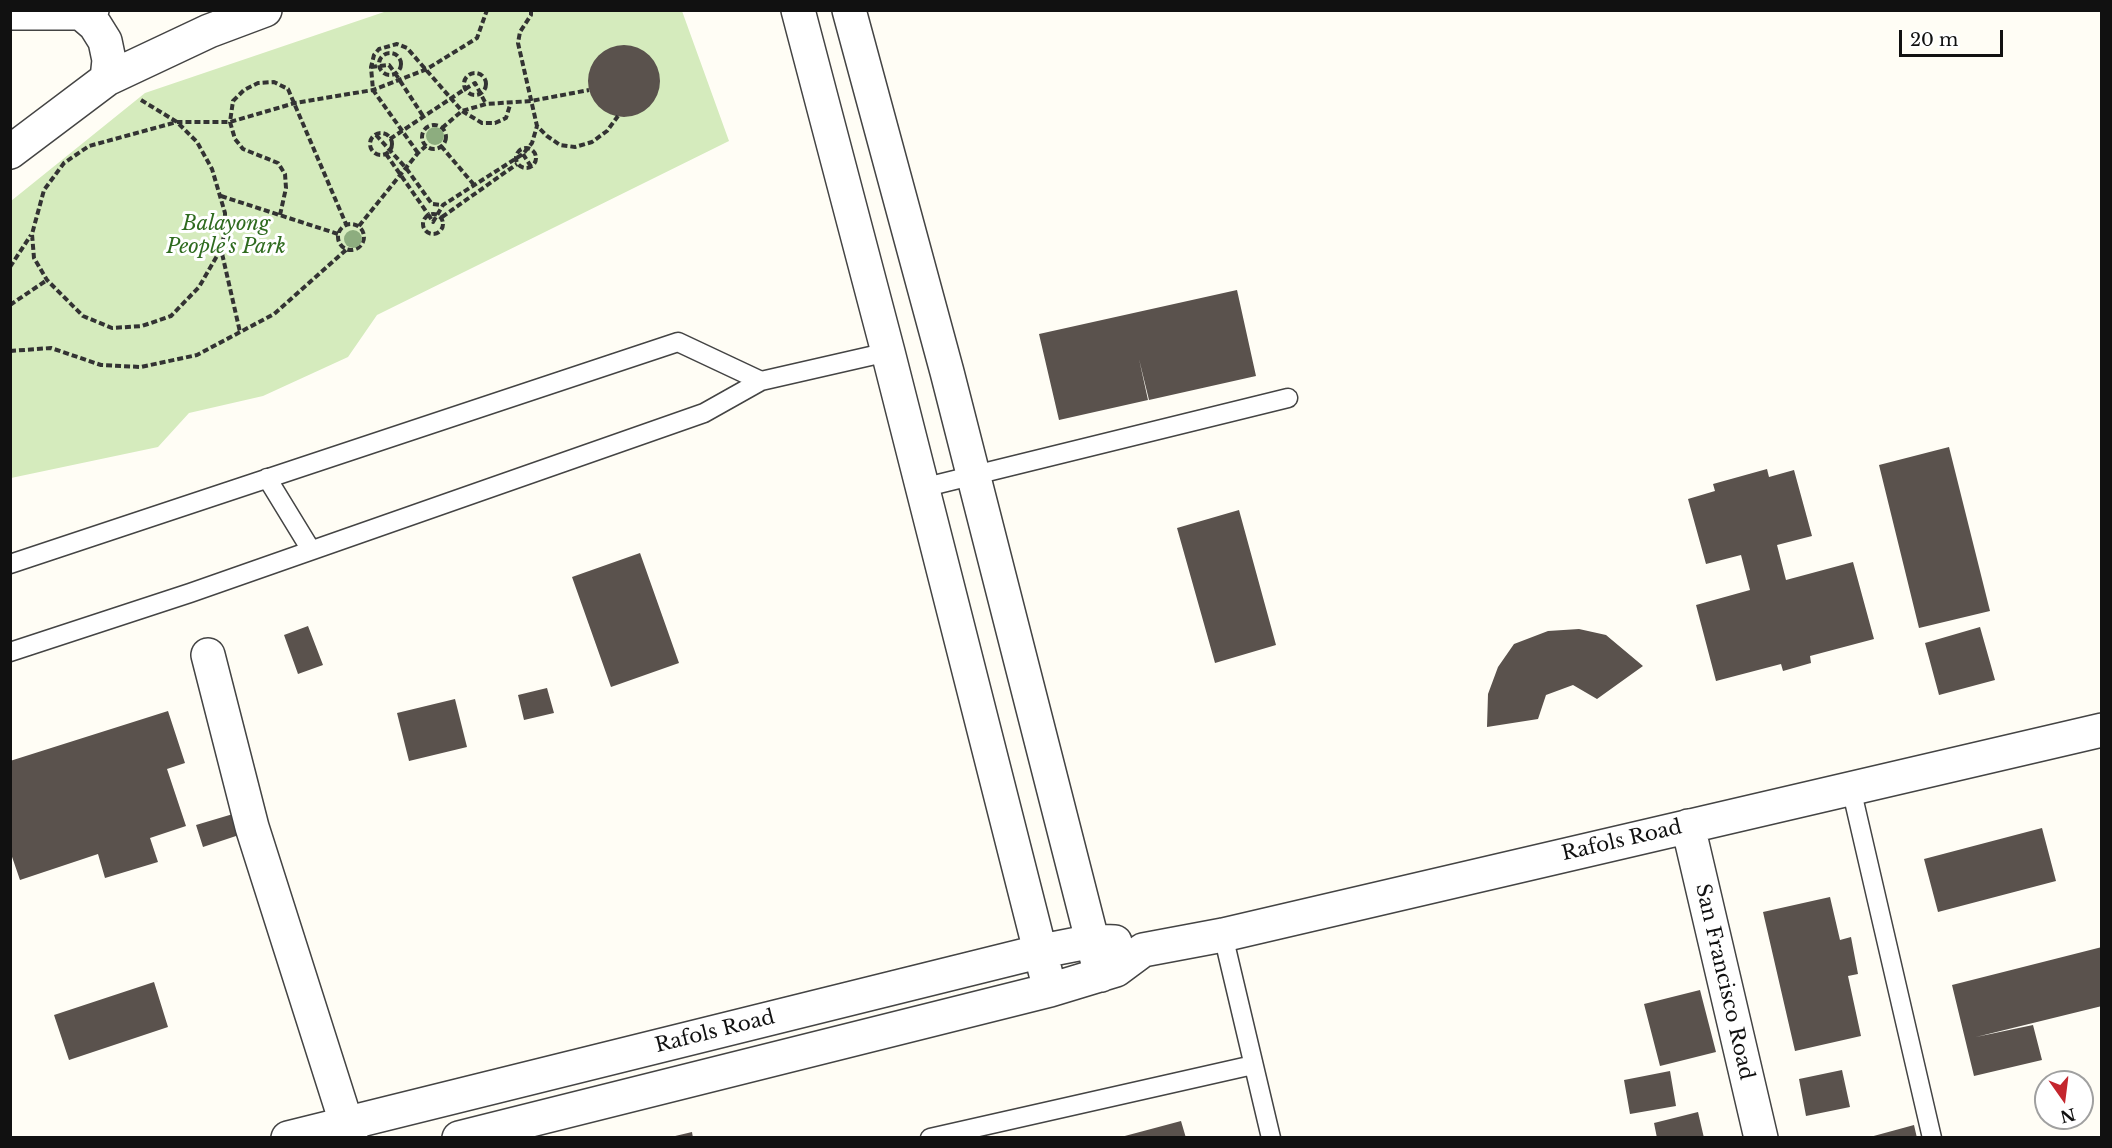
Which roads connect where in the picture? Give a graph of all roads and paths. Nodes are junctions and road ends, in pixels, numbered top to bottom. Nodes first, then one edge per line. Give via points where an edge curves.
1 (266, 10) edge
2 (487, 10) edge
3 (531, 10) edge
4 (798, 10) edge
5 (849, 10) edge
6 (86, 12) edge
7 (10, 13) edge
8 (371, 67) junction
9 (427, 69) junction
10 (395, 73) junction
11 (106, 79) junction
12 (465, 88) junction
13 (373, 90) junction
14 (589, 90) dead end
15 (531, 101) junction
16 (511, 102) junction
17 (295, 103) junction
18 (486, 104) junction
19 (462, 111) junction
20 (618, 116) dead end
21 (423, 117) junction
22 (177, 122) junction
23 (230, 122) junction
24 (537, 126) junction
25 (442, 128) junction
26 (376, 135) junction
27 (390, 139) junction
28 (426, 146) junction
29 (441, 146) junction
30 (10, 152) edge
31 (418, 153) junction
32 (386, 154) junction
33 (523, 154) junction
34 (517, 164) junction
35 (406, 168) junction
36 (532, 168) junction
37 (475, 186) junction
38 (221, 196) junction
39 (443, 206) junction
40 (428, 214) junction
41 (280, 215) junction
42 (442, 217) junction
43 (346, 224) junction
44 (359, 226) junction
45 (32, 234) junction
46 (338, 234) junction
47 (220, 249) junction
48 (346, 250) junction
49 (10, 267) edge
50 (47, 280) junction
51 (10, 304) edge
52 (240, 332) junction
53 (10, 351) edge
54 (888, 352) junction
55 (761, 381) junction
56 (1288, 398) dead end
57 (973, 476) junction
58 (267, 478) junction
59 (922, 488) junction
60 (311, 550) junction
61 (10, 564) edge
62 (10, 652) edge
63 (208, 655) dead end
64 (2102, 730) edge
65 (1851, 788) junction
66 (1688, 826) junction
67 (1223, 935) junction
68 (1093, 941) junction
69 (1143, 950) junction
70 (1042, 951) junction
71 (1101, 975) junction
72 (1050, 990) junction
73 (1253, 1065) junction
74 (349, 1130) edge
75 (500, 1132) edge
76 (288, 1137) edge
77 (459, 1137) edge
78 (930, 1137) edge
79 (1271, 1137) edge
80 (1761, 1137) edge
81 (1932, 1137) edge

1 - 11 street via 209,31
2 - 9 path via 477,38
3 - 15 path via 518,43
4 - 54 street
5 - 57 street
6 - 7 street
6 - 11 street via 105,41 109,60
8 - 9 path via 379,49 397,44 408,48
8 - 10 path via 389,65
8 - 13 path
9 - 13 path
9 - 19 path
10 - 10 path, bridge via 389,75 380,69 385,54 400,59
10 - 21 path, bridge
11 - 22 path
11 - 30 street
12 - 12 path, bridge via 470,74 485,79 484,90 479,93
12 - 18 path via 475,83
12 - 21 path, bridge
13 - 17 path
13 - 31 path
14 - 15 path
15 - 16 path
15 - 24 path
16 - 18 path
16 - 19 path via 506,118 495,123 482,123
17 - 23 path
17 - 23 path via 288,89 274,82 258,82 233,101
17 - 43 path
18 - 19 path
19 - 25 path
20 - 24 path via 592,142 575,147 560,145
21 - 27 path, bridge
22 - 23 path
22 - 38 path via 197,142
22 - 45 path via 89,146 64,163 44,190
23 - 41 path via 243,149 278,163 285,174
24 - 33 path via 532,143
25 - 28 path via 430,125 425,129 422,134
25 - 29 path via 445,140
26 - 27 path, bridge
26 - 32 path, bridge via 371,150
26 - 35 path
27 - 32 path, bridge via 392,144
28 - 29 path
28 - 31 path
29 - 37 path
31 - 35 path
32 - 40 path, bridge
33 - 36 path
33 - 37 path
34 - 36 path, bridge
34 - 36 path, bridge via 517,153 527,148 536,153
34 - 42 path
35 - 39 path via 432,204
35 - 44 path
37 - 39 path
38 - 41 path
38 - 47 path via 225,231
39 - 40 path via 433,222
40 - 42 path, bridge
40 - 42 path, bridge via 424,229 433,234 442,228
41 - 46 path
43 - 44 path
43 - 46 path
44 - 48 path via 365,240 354,251
45 - 49 path
45 - 50 path via 34,258
46 - 48 path
47 - 50 path via 199,287 171,316 142,326 112,328 84,316
47 - 52 path
48 - 52 path via 274,314
50 - 51 path
52 - 53 path via 197,355 141,367 101,365 51,348
54 - 55 lane
54 - 59 street
55 - 58 lane via 678,342
55 - 60 lane via 704,413
56 - 57 lane
57 - 59 lane
57 - 68 street
58 - 60 lane
58 - 61 lane
59 - 70 street
60 - 62 lane
63 - 74 street via 252,827
64 - 65 street, Rafols Road
65 - 66 street, Rafols Road
65 - 81 lane
66 - 67 street, Rafols Road
66 - 80 street, San Francisco Road
67 - 69 street, Rafols Road
67 - 73 lane
68 - 69 street, Rafols Road via 1126,943
68 - 70 street, Rafols Road
68 - 71 street
69 - 71 street, Rafols Road via 1116,970
70 - 72 street
70 - 74 street, Rafols Road
71 - 72 street, Rafols Road
72 - 75 street, Rafols Road
73 - 78 lane
73 - 79 lane
74 - 76 street, Rafols Road
75 - 77 street, Rafols Road

